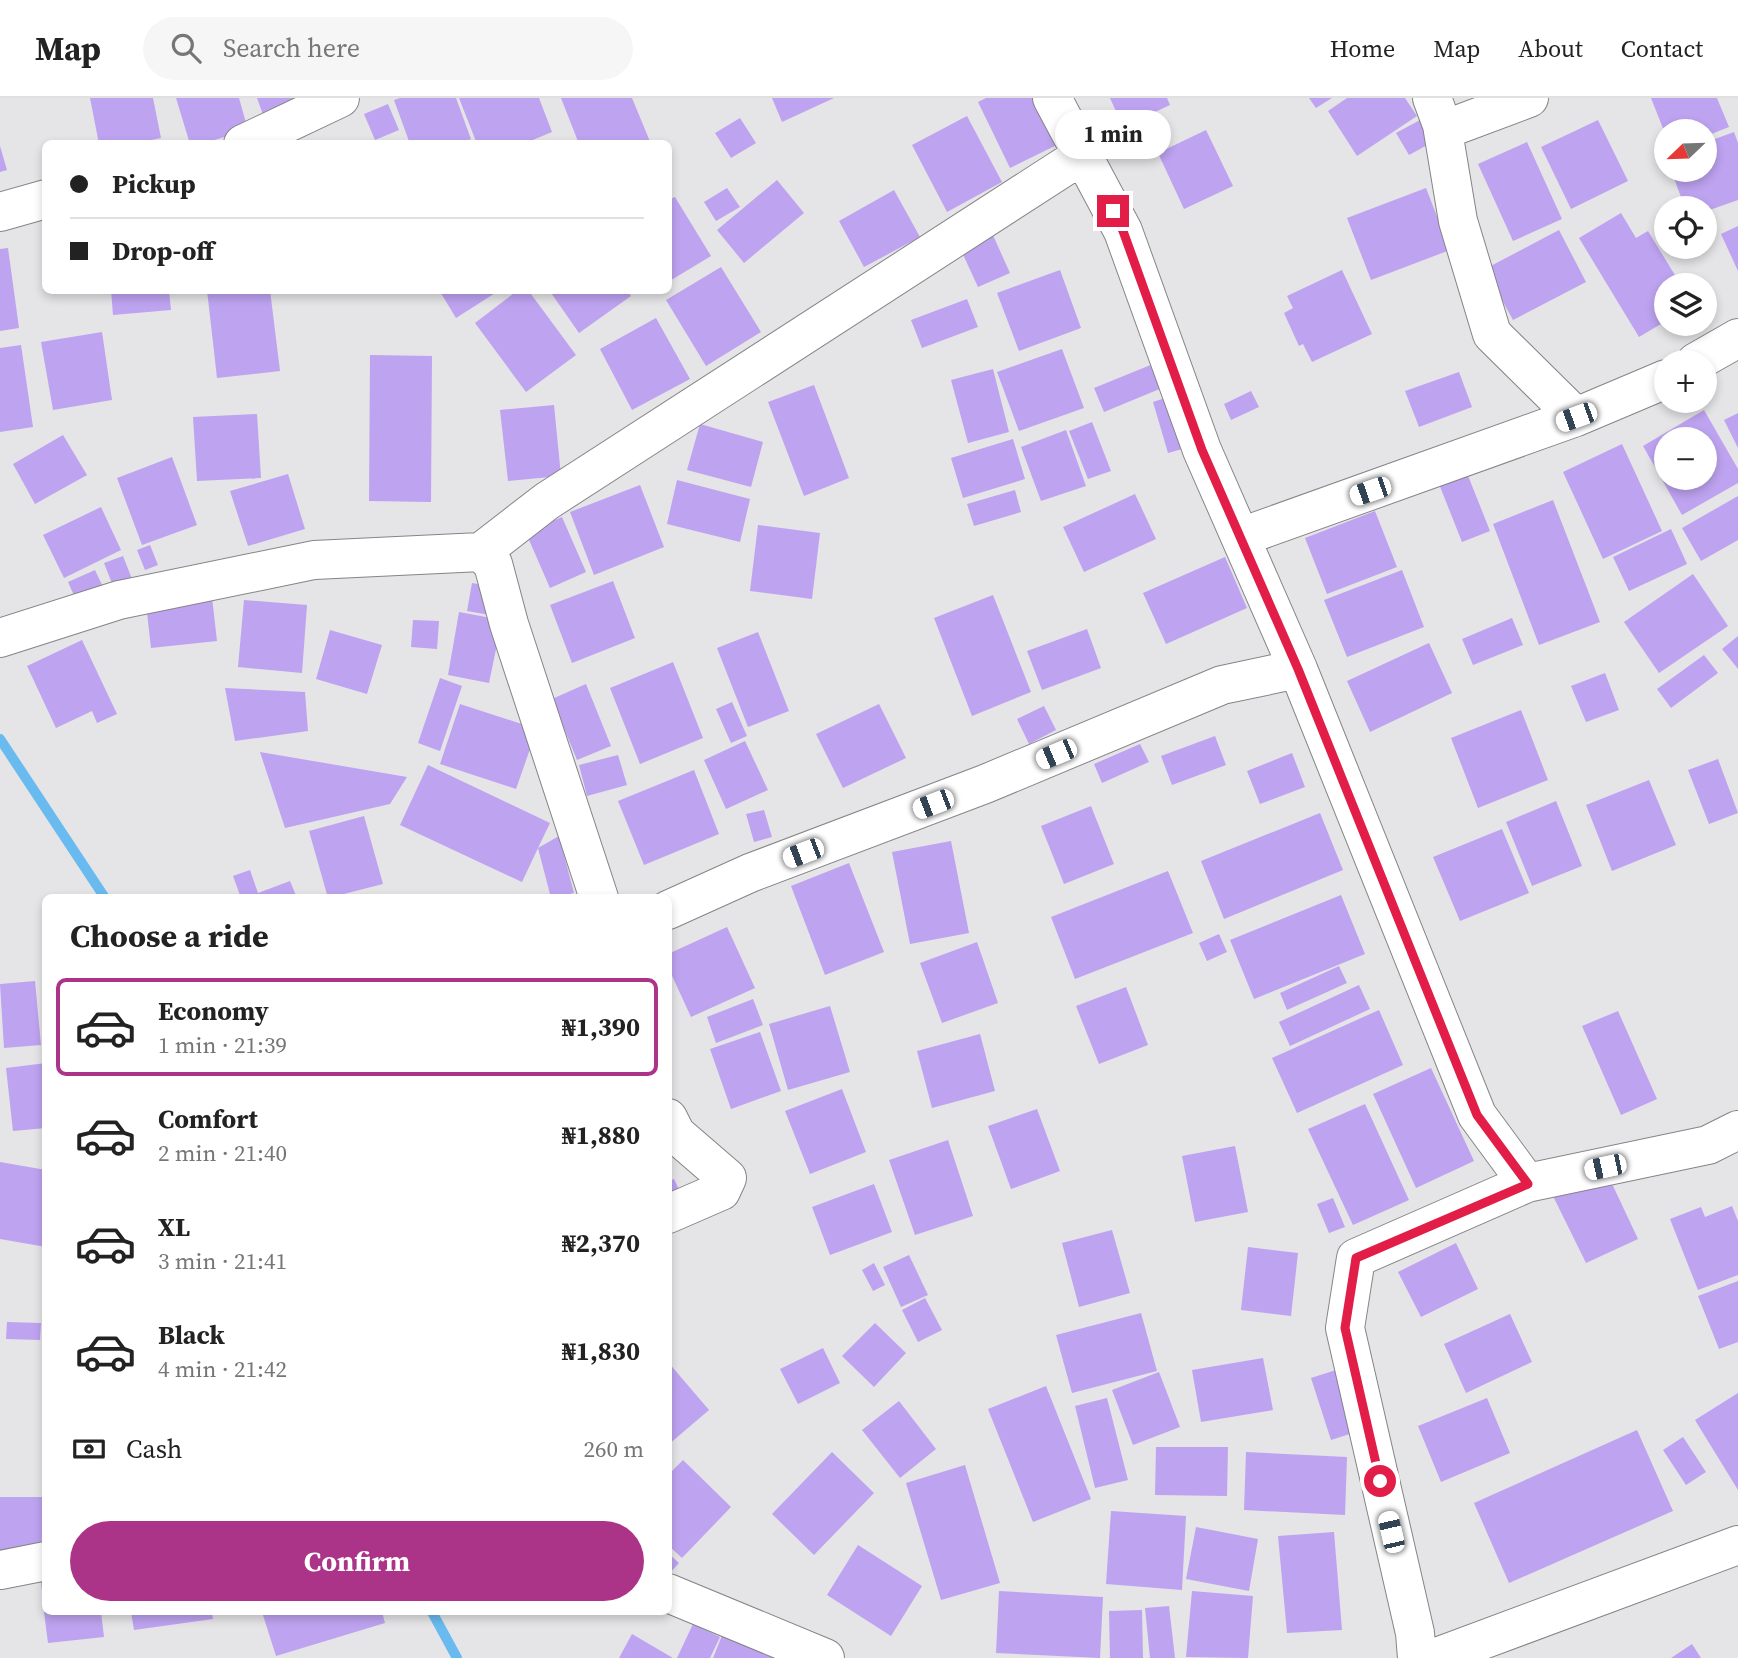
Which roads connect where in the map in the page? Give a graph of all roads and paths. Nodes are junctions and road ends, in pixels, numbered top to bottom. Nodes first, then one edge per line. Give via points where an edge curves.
1 (340, 98) edge
2 (1052, 98) edge
3 (1529, 98) edge
4 (1437, 111) edge
5 (251, 140) edge
6 (1084, 154) junction
7 (42, 200) edge
8 (0, 212) edge
9 (1738, 338) edge
10 (1717, 350) edge
11 (1654, 384) edge
12 (1576, 417) junction
13 (1241, 537) junction
14 (481, 552) junction
15 (0, 638) edge
16 (1298, 669) junction
17 (598, 894) edge
18 (672, 909) edge
19 (672, 1126) edge
20 (1738, 1130) edge
21 (1528, 1184) junction
22 (672, 1212) edge
23 (1738, 1545) edge
24 (42, 1562) edge
25 (0, 1570) edge
26 (672, 1595) edge
27 (825, 1658) edge
28 (1417, 1658) edge
29 (1434, 1658) edge

1 - 5 street
2 - 6 street
3 - 4 street via 1457,125
4 - 12 street via 1458,220 1492,334
6 - 13 street via 1123,231 1202,450
6 - 14 street via 547,500
7 - 8 street
9 - 10 street
11 - 12 street
12 - 13 street
13 - 16 street
14 - 15 street via 314,560 119,600
14 - 17 street via 493,564
16 - 18 street via 1222,685 985,784 751,873
16 - 21 street via 1477,1115
19 - 22 street via 727,1178 721,1191
20 - 21 street via 1708,1145
21 - 28 street via 1356,1258 1345,1328
23 - 29 street
24 - 25 street
26 - 27 street

